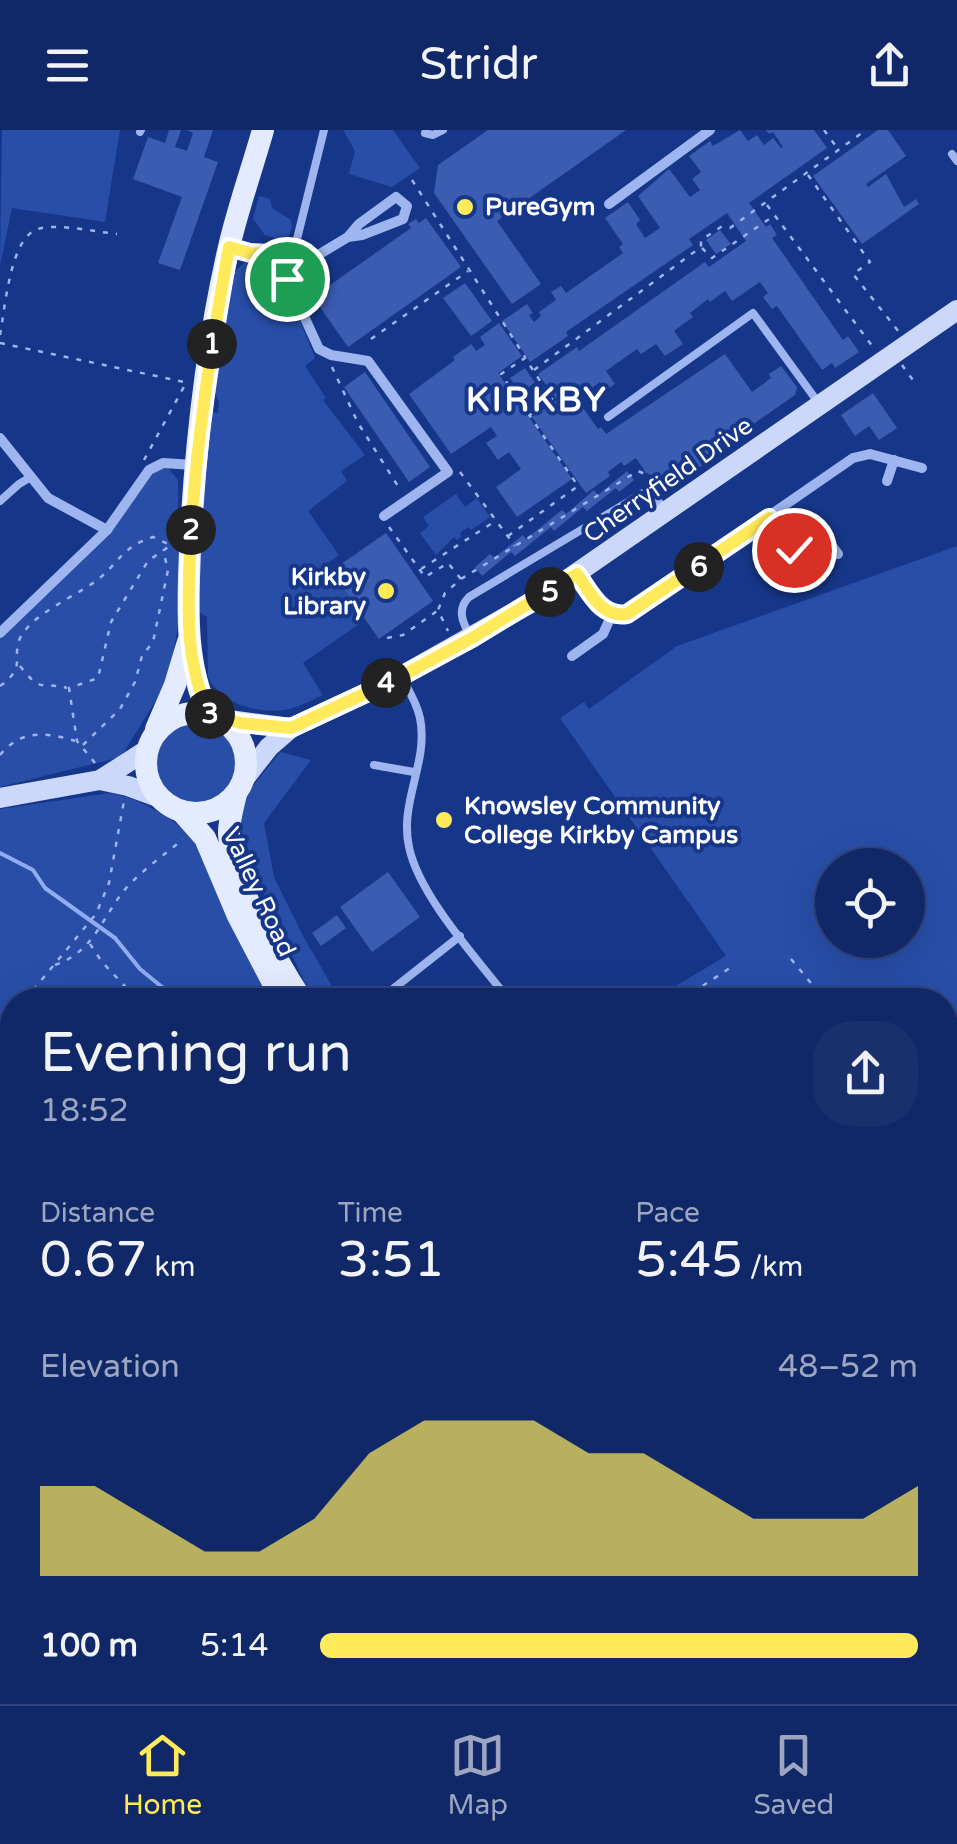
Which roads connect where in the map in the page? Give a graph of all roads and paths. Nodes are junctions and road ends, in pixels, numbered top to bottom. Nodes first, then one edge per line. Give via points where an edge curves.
1 (263, 130) edge
2 (324, 130) edge
3 (443, 130) edge
4 (710, 130) edge
5 (824, 130) edge
6 (866, 130) edge
7 (425, 132) dead end
8 (840, 150) junction
9 (807, 174) junction
10 (412, 180) dead end
11 (609, 204) dead end
12 (766, 204) junction
13 (774, 216) junction
14 (117, 234) dead end
15 (348, 237) junction
16 (229, 247) junction
17 (701, 247) junction
18 (293, 255) junction
19 (469, 270) junction
20 (957, 310) edge
21 (0, 335) edge
22 (902, 335) dead end
23 (371, 338) dead end
24 (0, 343) edge
25 (874, 348) dead end
26 (325, 352) junction
27 (526, 358) junction
28 (902, 364) dead end
29 (534, 370) junction
30 (915, 383) dead end
31 (196, 384) junction
32 (820, 405) junction
33 (530, 415) junction
34 (608, 417) dead end
35 (0, 438) edge
36 (145, 459) dead end
37 (894, 460) junction
38 (195, 465) junction
39 (922, 468) dead end
40 (448, 472) junction
41 (31, 478) junction
42 (887, 481) dead end
43 (408, 500) junction
44 (0, 501) edge
45 (666, 511) junction
46 (769, 518) junction
47 (385, 520) joint
48 (497, 520) junction
49 (107, 530) junction
50 (191, 530) junction
51 (508, 536) junction
52 (170, 546) junction
53 (516, 547) dead end
54 (163, 550) junction
55 (838, 554) dead end
56 (420, 570) junction
57 (577, 574) junction
58 (438, 610) junction
59 (612, 614) junction
60 (195, 626) junction
61 (0, 633) edge
62 (386, 638) dead end
63 (461, 638) junction
64 (572, 656) dead end
65 (19, 665) junction
66 (401, 676) junction
67 (0, 686) edge
68 (70, 688) junction
69 (215, 716) junction
70 (291, 728) junction
71 (76, 741) junction
72 (149, 743) junction
73 (82, 746) junction
74 (0, 755) edge
75 (108, 760) dead end
76 (374, 765) dead end
77 (414, 772) junction
78 (100, 780) junction
79 (240, 786) junction
80 (0, 798) edge
81 (158, 798) junction
82 (125, 799) dead end
83 (185, 823) junction
84 (460, 936) junction
85 (89, 942) junction
86 (792, 960) dead end
87 (55, 965) junction
88 (733, 966) dead end
89 (35, 988) edge
90 (127, 988) edge
91 (276, 988) edge
92 (295, 988) edge
93 (394, 988) edge
94 (500, 988) edge
95 (699, 988) edge
96 (815, 988) edge

1 - 16 main road
2 - 18 lane
3 - 7 lane
4 - 11 street
5 - 8 path
6 - 8 path
8 - 9 path
9 - 12 path
9 - 22 path via 870,262 853,274
10 - 19 path
12 - 13 path
12 - 17 path via 730,228 721,226
13 - 17 path via 712,258
13 - 25 path
14 - 21 path via 38,228 24,237
15 - 15 street via 396,198 408,206 403,219
15 - 18 street via 318,254
16 - 18 street
16 - 31 main road
17 - 29 path
18 - 26 street via 287,279
19 - 23 path
19 - 27 path
20 - 32 street, Cherryfield Drive
24 - 31 path
26 - 40 street via 374,366
26 - 43 path via 358,424
27 - 29 path
27 - 33 path via 501,374
28 - 30 path
29 - 33 path via 552,399
31 - 36 path
31 - 38 main road
32 - 34 lane via 753,313
32 - 45 street, Cherryfield Drive
33 - 51 path via 578,486
35 - 41 street
37 - 39 street
37 - 42 street
37 - 46 street via 858,455
38 - 49 street via 155,465
38 - 50 main road
40 - 43 street
40 - 48 path via 456,467
41 - 44 lane
41 - 49 street via 48,498
43 - 47 street
45 - 57 street, Cherryfield Drive
45 - 63 lane via 643,493 469,596
46 - 55 street via 794,550 809,550 826,538
46 - 59 street via 632,612
47 - 56 path
48 - 51 path
48 - 56 path
49 - 61 street
50 - 52 path
50 - 60 main road
51 - 53 path
52 - 54 path
52 - 65 path via 153,537 135,542 90,585 24,632
54 - 68 path via 148,561 112,622 98,678
54 - 73 path via 168,570 153,642 120,710
56 - 58 path via 426,577 448,563 461,579 445,592
57 - 59 street
57 - 63 street, Cherryfield Drive
58 - 62 path via 413,630
58 - 63 path
59 - 64 street via 602,634
60 - 69 main road via 198,689
60 - 72 main road
63 - 66 street, Cherryfield Drive
65 - 67 path
65 - 68 path via 45,688
66 - 70 street, Cherryfield Drive
66 - 77 lane via 420,718
68 - 71 path
69 - 70 street
69 - 72 main road via 171,718
69 - 79 main road via 243,745
70 - 79 street, Cherryfield Drive
71 - 73 path
71 - 74 path via 48,732 26,736
72 - 78 street
72 - 81 main road via 145,767
73 - 75 path via 94,763
76 - 77 lane
77 - 84 lane via 405,814 409,850
78 - 80 street
78 - 81 street
79 - 83 main road via 212,811
79 - 92 main road, Valley Road via 229,833 236,866
81 - 83 main road
82 - 87 path via 109,883 96,914
83 - 85 path
83 - 91 main road, Valley Road via 205,838
84 - 93 lane
84 - 94 lane
85 - 87 path
85 - 90 path
86 - 96 path
87 - 89 path
88 - 95 path

